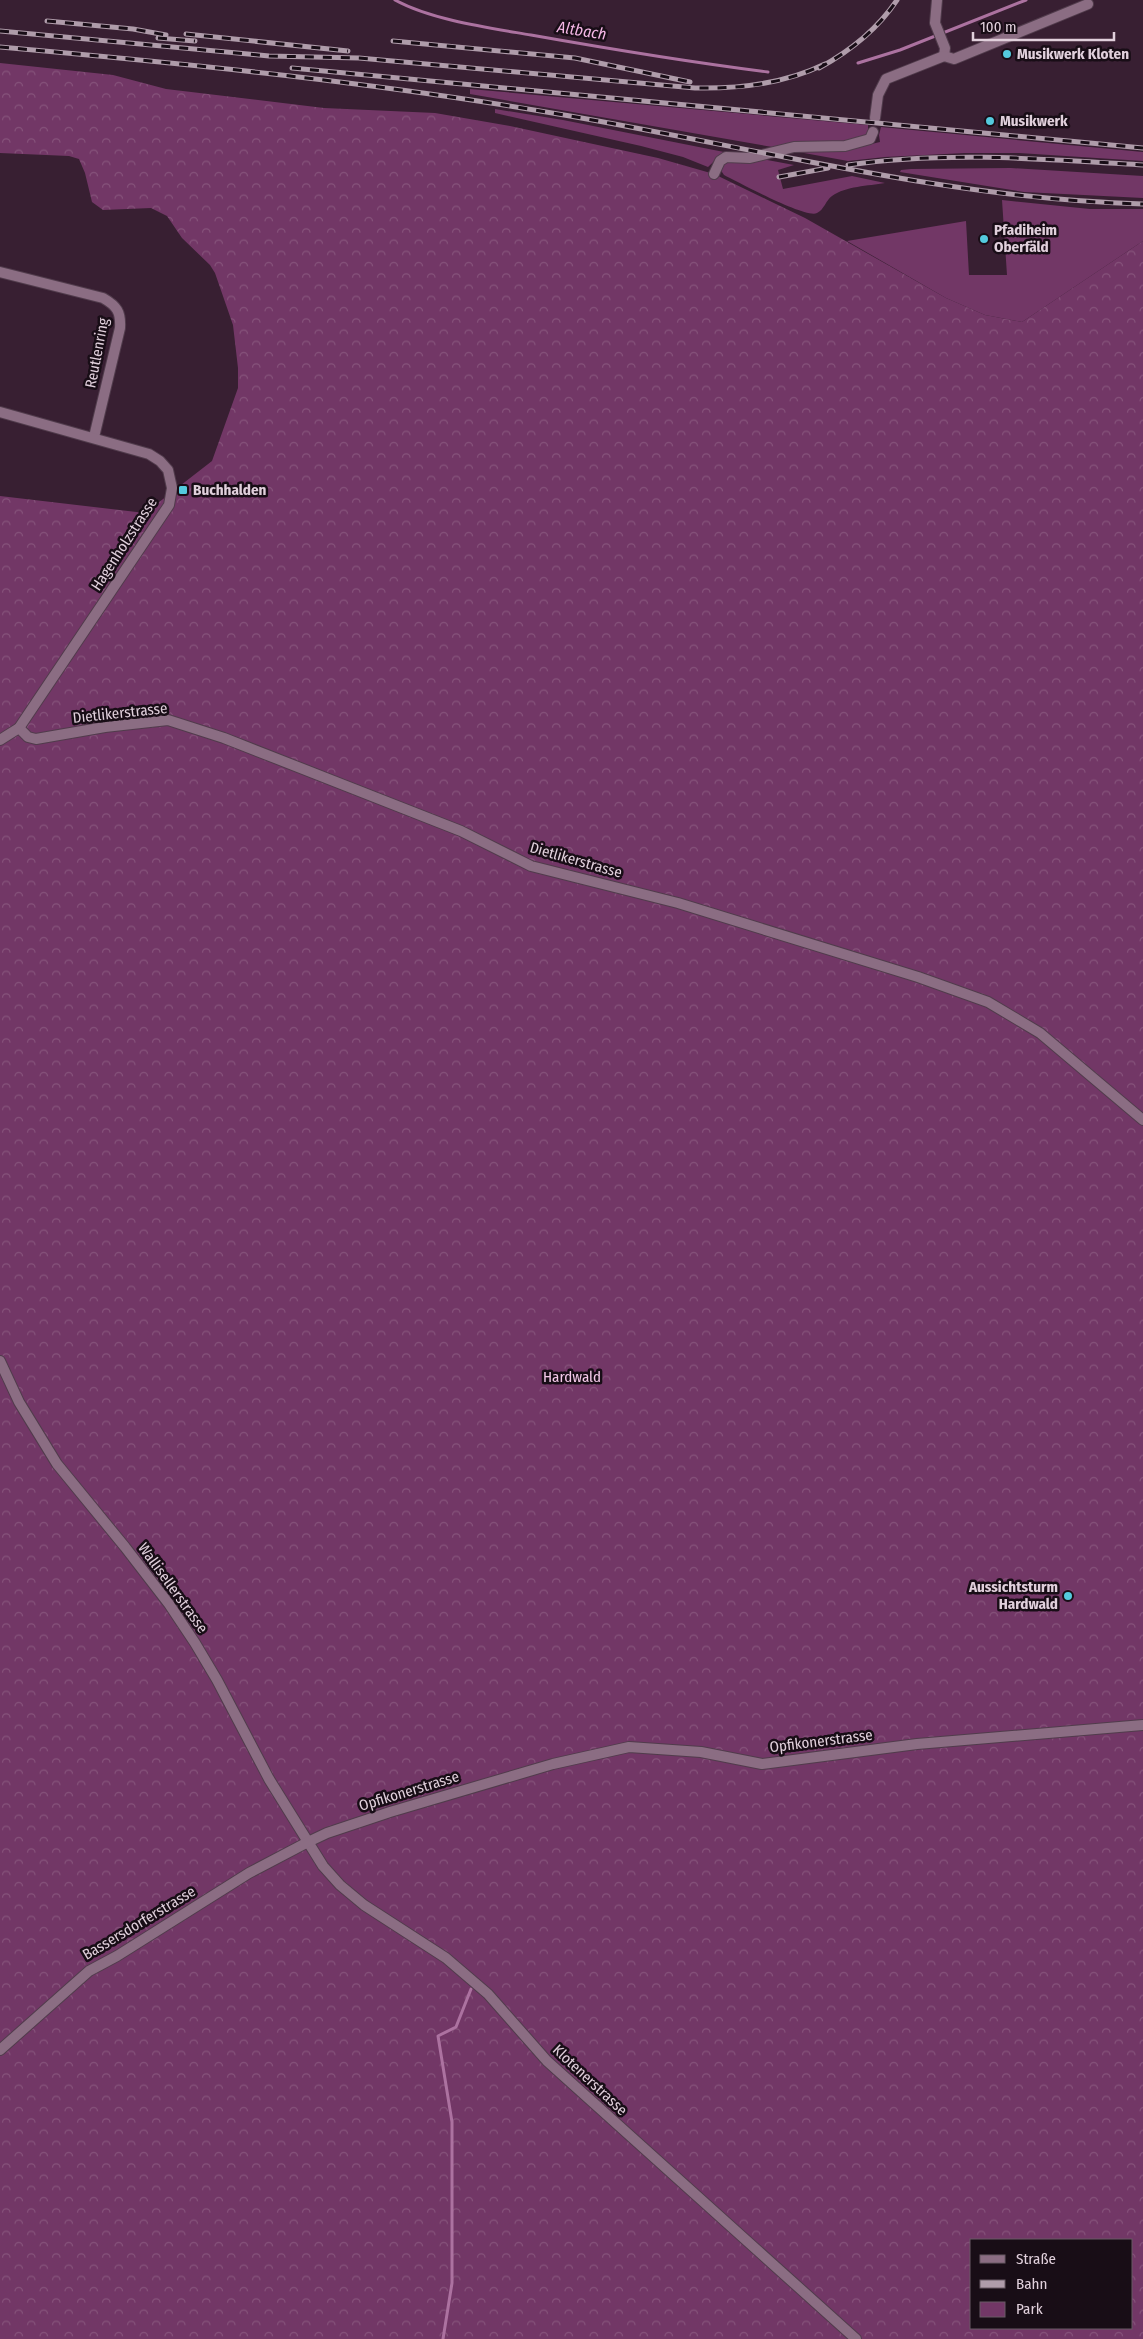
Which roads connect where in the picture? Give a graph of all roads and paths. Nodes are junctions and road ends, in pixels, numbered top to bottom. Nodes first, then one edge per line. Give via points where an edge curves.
1 (937, 0) edge
2 (1088, 4) dead end
3 (944, 56) junction
4 (874, 118) dead end
5 (873, 132) dead end
6 (714, 174) dead end
7 (0, 272) edge
8 (0, 412) edge
9 (94, 437) junction
10 (19, 728) junction
11 (0, 740) edge
12 (1143, 1120) edge
13 (0, 1360) edge
14 (1143, 1725) edge
15 (308, 1842) junction
16 (0, 2050) edge
17 (856, 2339) edge

1 - 3 street via 937,27 945,48
2 - 3 street via 954,59
3 - 4 street via 886,80 878,95
5 - 6 street via 870,139 850,145 797,146 750,158 726,157 720,161
7 - 9 street, Reutlenring via 103,298 116,305 120,328
8 - 9 street, Hagenholzstrasse
9 - 10 street, Hagenholzstrasse via 149,454 160,461 171,480 169,505
10 - 11 street
10 - 12 street, Dietlikerstrasse via 28,737 36,739 168,720 224,738 462,831 531,866 678,903 988,1002 1040,1033
13 - 15 street, Wallisellerstrasse via 19,1402 57,1464 136,1561 195,1643 269,1780
14 - 15 street, Opfikonerstrasse via 917,1744 762,1764 701,1752 629,1747 553,1764 400,1809
15 - 16 street, Bassersdorferstrasse via 248,1873 88,1971
15 - 17 street, Klotenerstrasse via 340,1885 364,1905 446,1958 488,1994 547,2061

